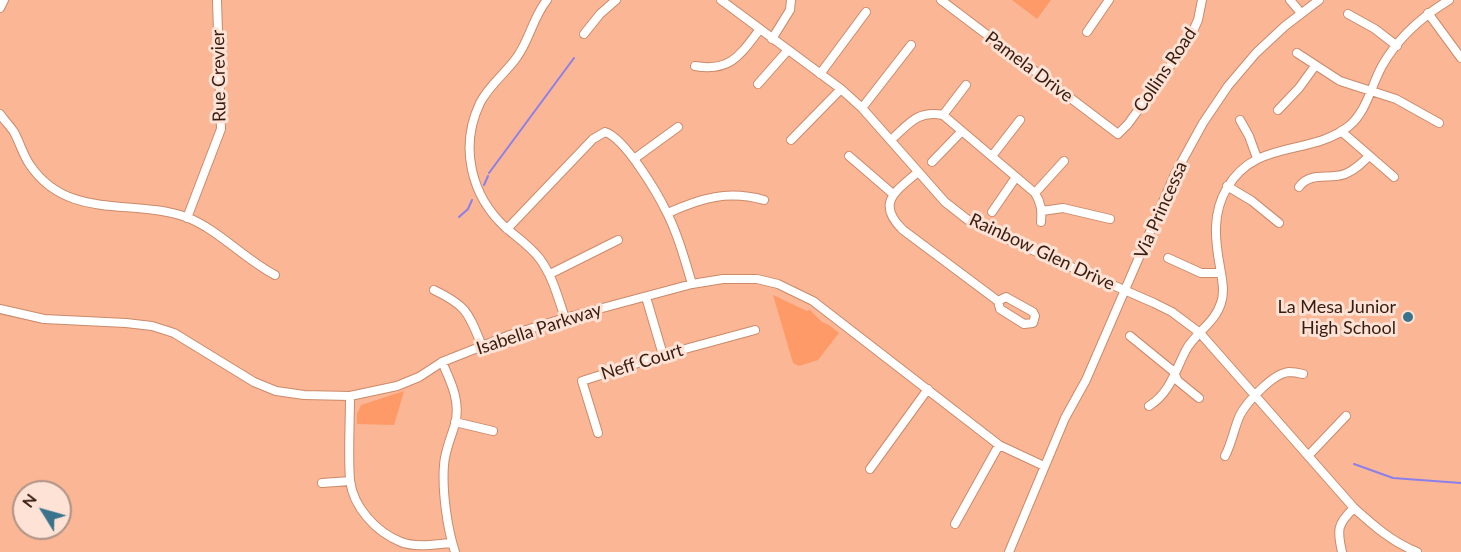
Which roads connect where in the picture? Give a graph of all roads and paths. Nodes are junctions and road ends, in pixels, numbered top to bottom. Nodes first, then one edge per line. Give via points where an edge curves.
1 (4, 0) edge
2 (218, 0) edge
3 (547, 0) edge
4 (616, 0) edge
5 (721, 0) edge
6 (791, 0) edge
7 (940, 0) edge
8 (1109, 0) edge
9 (1202, 0) edge
10 (1290, 0) edge
11 (1319, 0) edge
12 (1429, 0) edge
13 (1449, 0) edge
14 (0, 8) edge
15 (1436, 8) junction
16 (866, 12) dead end
17 (1301, 13) junction
18 (1428, 13) junction
19 (1348, 14) dead end
20 (759, 29) junction
21 (1087, 32) dead end
22 (584, 34) dead end
23 (772, 39) junction
24 (911, 45) dead end
25 (1397, 46) junction
26 (788, 50) junction
27 (1297, 53) dead end
28 (1461, 58) edge
29 (695, 66) dead end
30 (1315, 66) junction
31 (820, 74) junction
32 (758, 84) dead end
33 (966, 85) dead end
34 (841, 89) junction
35 (1371, 91) junction
36 (862, 108) junction
37 (1278, 110) dead end
38 (0, 114) edge
39 (943, 116) junction
40 (1020, 120) dead end
41 (1240, 120) dead end
42 (1439, 123) dead end
43 (678, 127) dead end
44 (962, 131) junction
45 (1341, 131) junction
46 (1118, 134) joint
47 (791, 140) dead end
48 (891, 140) junction
49 (849, 156) dead end
50 (992, 156) junction
51 (1370, 156) junction
52 (1257, 158) junction
53 (634, 159) junction
54 (1064, 161) dead end
55 (933, 162) dead end
56 (918, 172) junction
57 (1017, 177) junction
58 (1394, 177) dead end
59 (1227, 186) junction
60 (1299, 187) dead end
61 (893, 194) junction
62 (1035, 194) junction
63 (764, 200) dead end
64 (1042, 211) junction
65 (992, 212) dead end
66 (668, 213) junction
67 (187, 218) junction
68 (1110, 219) dead end
69 (1041, 222) dead end
70 (1279, 223) dead end
71 (507, 229) junction
72 (618, 240) dead end
73 (1168, 258) dead end
74 (1221, 273) junction
75 (274, 274) dead end
76 (550, 274) junction
77 (692, 284) junction
78 (434, 290) dead end
79 (1125, 290) junction
80 (646, 297) junction
81 (998, 301) junction
82 (0, 309) edge
83 (565, 318) junction
84 (754, 330) dead end
85 (1200, 333) junction
86 (1130, 336) dead end
87 (482, 346) junction
88 (663, 354) junction
89 (442, 362) junction
90 (1303, 374) dead end
91 (1175, 375) junction
92 (928, 389) junction
93 (1255, 395) junction
94 (351, 396) junction
95 (1199, 398) dead end
96 (1149, 406) dead end
97 (1346, 416) dead end
98 (455, 423) junction
99 (493, 431) dead end
100 (598, 433) dead end
101 (999, 445) junction
102 (1225, 456) dead end
103 (1308, 456) junction
104 (1044, 465) junction
105 (870, 470) dead end
106 (350, 481) junction
107 (322, 483) dead end
108 (1354, 508) junction
109 (955, 524) dead end
110 (452, 543) junction
111 (455, 552) edge
112 (1009, 552) edge
113 (1342, 552) edge
114 (1417, 552) edge

1 - 14 street
2 - 67 street, Rue Crevier via 221,129
3 - 71 street via 522,50 481,101 471,135 472,178 492,214
4 - 22 street
5 - 20 street, Rainbow Glen Drive
6 - 23 street via 790,10
7 - 46 street, Pamela Drive
8 - 21 street
9 - 46 street, Collins Road via 1190,40
10 - 17 street
11 - 17 street, Via Princessa
12 - 15 street
13 - 15 street
15 - 18 street
16 - 31 street
17 - 79 street, Via Princessa via 1256,53 1203,123 1175,174
18 - 25 street
18 - 28 street
19 - 25 street
20 - 23 street, Rainbow Glen Drive
20 - 29 street via 745,49 727,63 710,69
23 - 26 street, Rainbow Glen Drive
24 - 36 street
25 - 35 street via 1381,67
26 - 31 street, Rainbow Glen Drive
26 - 32 street
27 - 30 street
30 - 35 street via 1340,81
30 - 37 street
31 - 34 street, Rainbow Glen Drive
33 - 39 street
34 - 36 street, Rainbow Glen Drive
34 - 47 street
35 - 42 street via 1396,99
35 - 45 street via 1360,113
36 - 48 street, Rainbow Glen Drive
38 - 67 street via 14,132 29,165 44,182 63,194 80,202 158,210
39 - 44 street
39 - 48 street via 923,114
40 - 50 street
41 - 52 street
43 - 53 street
44 - 50 street
44 - 55 street
45 - 51 street
45 - 52 street via 1327,139
48 - 56 street, Rainbow Glen Drive
49 - 61 street
50 - 57 street
51 - 58 street
51 - 60 street via 1346,173 1310,177
52 - 59 street
53 - 66 street
53 - 71 street via 611,134 600,134
54 - 62 street
56 - 61 street
56 - 79 street, Rainbow Glen Drive via 945,202 976,224
57 - 62 street
57 - 65 street
59 - 70 street
59 - 74 street via 1218,208 1215,234
61 - 81 street via 889,212 893,220
62 - 64 street
63 - 66 street via 746,195 719,196
64 - 68 street via 1063,208
64 - 69 street
66 - 77 street
67 - 75 street
71 - 76 street via 539,257
72 - 76 street
73 - 74 street via 1201,273
74 - 85 street via 1221,303
76 - 83 street
77 - 80 street, Isabella Parkway
77 - 92 street, Isabella Parkway via 757,279 796,291
78 - 87 street via 469,314
79 - 85 street, Rainbow Glen Drive via 1172,312
79 - 104 street, Via Princessa
80 - 83 street, Isabella Parkway
80 - 88 street
81 - 81 street via 1000,309 1024,324 1034,321 1031,311 1006,297
82 - 94 street, Isabella Parkway via 44,319 152,326 174,333 254,382 276,391
83 - 87 street, Isabella Parkway
84 - 88 street, Neff Court
85 - 91 street via 1186,349
85 - 93 street, Rainbow Glen Drive
86 - 91 street
87 - 89 street, Isabella Parkway
88 - 100 street, Neff Court via 582,381
89 - 94 street, Isabella Parkway via 397,386
89 - 98 street via 455,392
90 - 93 street via 1278,375
91 - 95 street
91 - 96 street via 1159,399
92 - 101 street, Isabella Parkway
92 - 105 street
93 - 102 street via 1239,416
93 - 103 street, Rainbow Glen Drive
94 - 106 street
97 - 103 street
98 - 99 street
98 - 110 street via 444,465
101 - 104 street, Isabella Parkway
101 - 109 street
103 - 108 street, Rainbow Glen Drive
104 - 112 street, Via Princessa
106 - 107 street
106 - 110 street via 363,514 381,530 402,542
108 - 113 street via 1340,526
108 - 114 street, Rainbow Glen Drive via 1377,529
110 - 111 street

